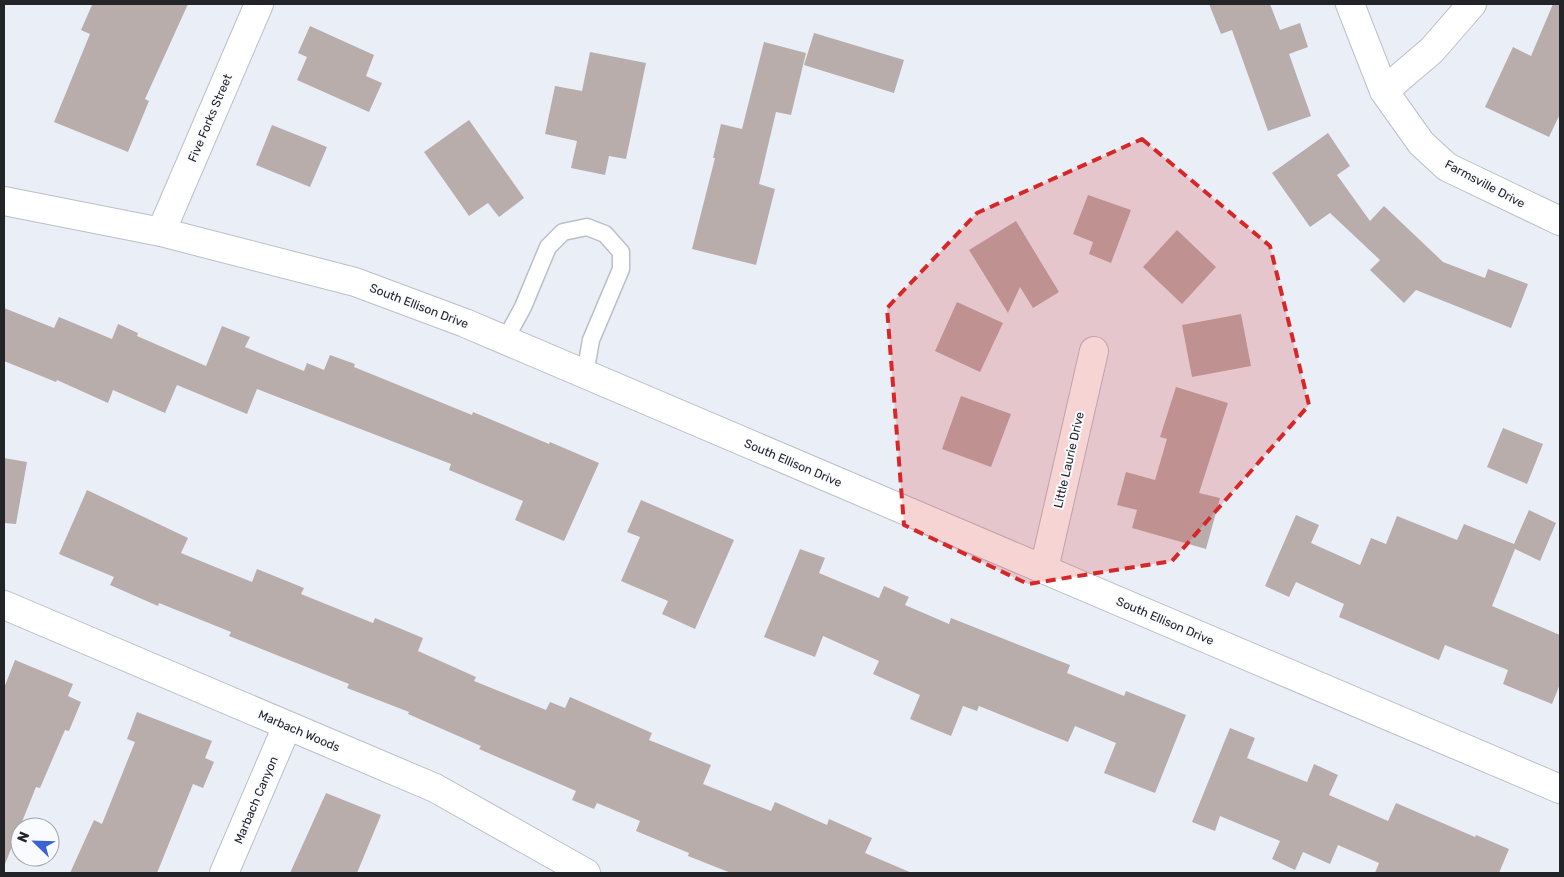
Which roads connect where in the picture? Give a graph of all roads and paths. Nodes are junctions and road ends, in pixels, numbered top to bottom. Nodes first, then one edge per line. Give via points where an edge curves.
1 (259, 4) edge
2 (1350, 4) edge
3 (1472, 4) edge
4 (1384, 91) junction
5 (4, 201) edge
6 (1560, 221) edge
7 (161, 232) junction
8 (505, 340) junction
9 (1094, 351) dead end
10 (585, 374) junction
11 (1044, 570) junction
12 (4, 605) edge
13 (287, 726) junction
14 (1560, 789) edge
15 (224, 873) edge
16 (586, 873) edge

1 - 7 street, Five Forks Street
2 - 4 street, Farmsville Drive
3 - 4 street via 1432,50
4 - 6 street, Farmsville Drive via 1421,142 1447,167
5 - 7 street, South Ellison Drive
7 - 8 street, South Ellison Drive via 355,282
8 - 10 street, South Ellison Drive
8 - 10 lane via 548,247 562,232 587,227 596,230 605,234 620,252 621,269 591,340
9 - 11 street, Little Laurie Drive
10 - 11 street, South Ellison Drive
11 - 14 street, South Ellison Drive
12 - 13 street, Marbach Woods
13 - 15 street, Marbach Canyon
13 - 16 street, Marbach Woods via 436,788

